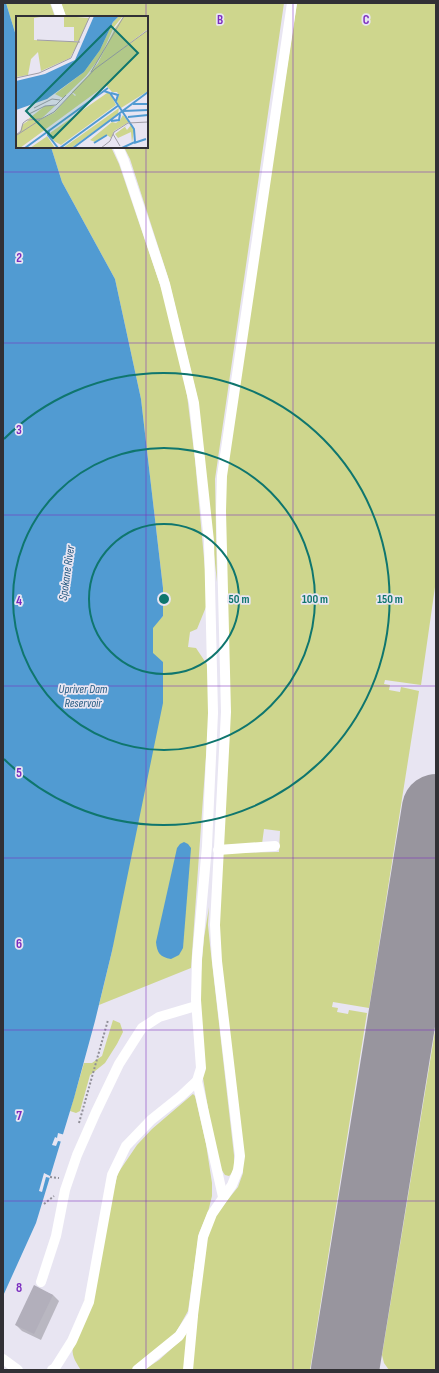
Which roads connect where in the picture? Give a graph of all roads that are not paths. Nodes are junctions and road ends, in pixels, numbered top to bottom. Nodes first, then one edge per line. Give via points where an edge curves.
1 (56, 3) edge
2 (292, 3) edge
3 (61, 16) edge
4 (118, 148) edge
5 (276, 846) dead end
6 (218, 850) junction
7 (196, 1006) junction
8 (197, 1081) junction
9 (223, 1197) junction
10 (41, 1282) dead end
11 (193, 1314) junction
12 (3, 1359) edge
13 (18, 1370) edge
14 (52, 1370) edge
15 (137, 1370) edge
16 (188, 1370) edge

1 - 3 lane
2 - 6 lane via 222,476 226,712
4 - 7 lane via 165,284 194,403 209,541 213,713
5 - 6 lane
6 - 9 lane via 215,911 217,961 240,1156 232,1185
7 - 8 lane via 201,1068
7 - 10 lane via 159,1017 142,1028 119,1064 67,1183 56,1236
8 - 9 lane
8 - 14 lane via 151,1120 126,1146 112,1175 89,1302 72,1341
9 - 11 lane via 212,1214 203,1237
11 - 15 lane via 179,1336
11 - 16 lane
12 - 13 lane

